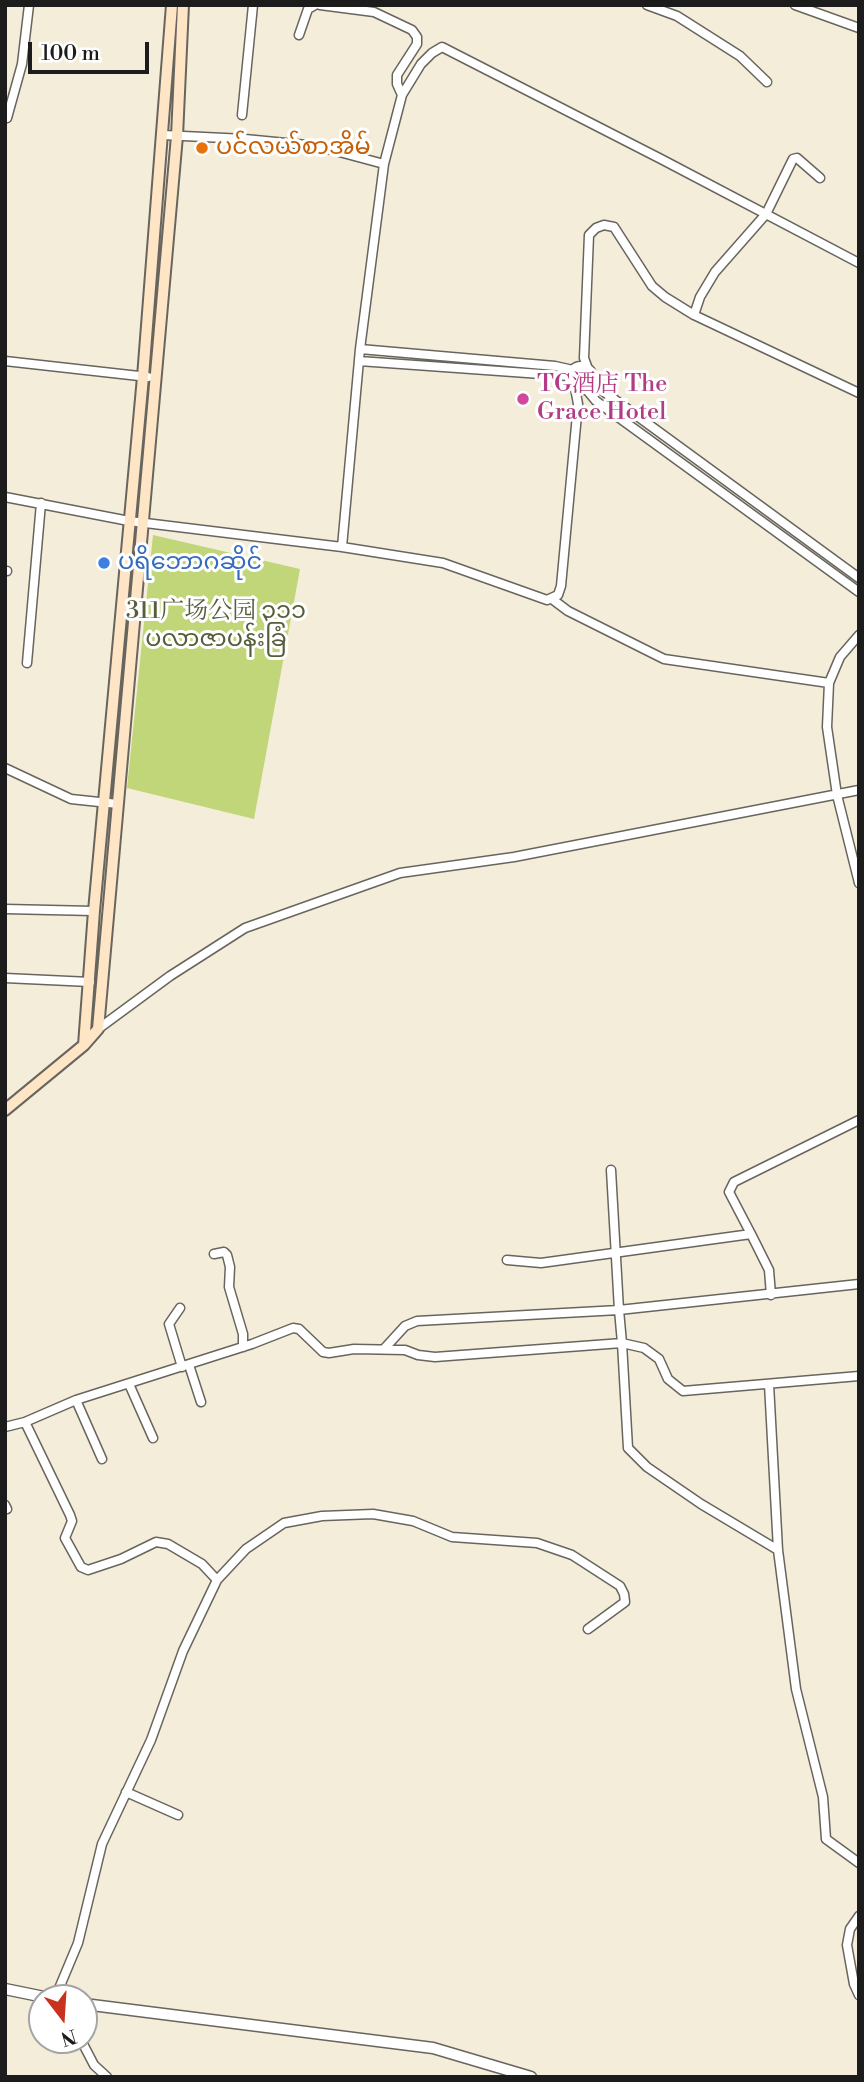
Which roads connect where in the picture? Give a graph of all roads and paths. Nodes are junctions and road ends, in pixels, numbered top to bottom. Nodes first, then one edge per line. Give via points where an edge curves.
1 (29, 5) edge
2 (172, 5) edge
3 (183, 5) edge
4 (253, 5) edge
5 (315, 5) edge
6 (320, 5) edge
7 (647, 5) edge
8 (795, 5) edge
9 (859, 28) edge
10 (299, 35) dead end
11 (169, 48) junction
12 (181, 50) junction
13 (767, 82) dead end
14 (166, 94) junction
15 (179, 94) junction
16 (402, 95) junction
17 (242, 115) dead end
18 (7, 118) dead end
19 (163, 135) junction
20 (177, 136) junction
21 (384, 164) junction
22 (820, 178) dead end
23 (766, 214) junction
24 (155, 236) junction
25 (168, 239) junction
26 (859, 263) edge
27 (149, 304) junction
28 (162, 306) junction
29 (694, 315) junction
30 (360, 349) junction
31 (584, 358) junction
32 (5, 361) edge
33 (359, 361) junction
34 (588, 369) junction
35 (574, 371) junction
36 (143, 377) junction
37 (156, 378) junction
38 (588, 387) junction
39 (575, 388) junction
40 (859, 393) edge
41 (578, 404) junction
42 (646, 424) junction
43 (640, 432) junction
44 (136, 449) junction
45 (149, 450) junction
46 (724, 481) junction
47 (718, 489) junction
48 (5, 498) edge
49 (41, 503) junction
50 (129, 521) junction
51 (143, 523) junction
52 (804, 539) junction
53 (342, 547) junction
54 (798, 547) junction
55 (859, 578) edge
56 (859, 592) edge
57 (552, 599) junction
58 (119, 635) junction
59 (859, 635) edge
60 (133, 636) junction
61 (27, 663) dead end
62 (829, 683) junction
63 (111, 719) junction
64 (126, 720) junction
65 (5, 768) edge
66 (859, 790) edge
67 (837, 795) junction
68 (104, 803) junction
69 (118, 804) junction
70 (857, 869) edge
71 (859, 883) edge
72 (5, 909) edge
73 (94, 911) junction
74 (5, 978) edge
75 (90, 982) junction
76 (98, 1029) junction
77 (84, 1045) junction
78 (5, 1110) edge
79 (859, 1119) edge
80 (611, 1170) dead end
81 (751, 1234) junction
82 (617, 1253) junction
83 (214, 1254) dead end
84 (507, 1260) dead end
85 (859, 1284) edge
86 (771, 1295) junction
87 (180, 1308) dead end
88 (620, 1310) junction
89 (622, 1343) junction
90 (243, 1347) junction
91 (384, 1349) junction
92 (186, 1366) junction
93 (859, 1376) edge
94 (129, 1384) junction
95 (769, 1384) junction
96 (76, 1400) junction
97 (201, 1402) dead end
98 (25, 1422) junction
99 (5, 1427) edge
100 (153, 1438) dead end
101 (102, 1459) dead end
102 (778, 1550) junction
103 (216, 1580) junction
104 (588, 1629) dead end
105 (126, 1792) junction
106 (178, 1815) dead end
107 (859, 1863) edge
108 (859, 1916) edge
109 (61, 1984) edge
110 (5, 1989) edge
111 (28, 1994) edge
112 (859, 1995) edge
113 (98, 2006) edge
114 (88, 2054) edge
115 (107, 2077) edge
116 (531, 2077) edge

1 - 18 street via 22,64
2 - 11 main road
3 - 12 main road
4 - 17 street
5 - 10 street via 308,9
6 - 16 street via 374,12 412,30 417,44 397,75
7 - 13 street via 677,16 740,56
8 - 9 street
11 - 12 main road
11 - 14 main road
12 - 15 main road
14 - 15 main road
14 - 19 main road
15 - 20 main road
16 - 21 street
16 - 23 street via 421,64 442,47
19 - 20 street
19 - 24 main road
20 - 21 street via 317,146
20 - 25 main road
21 - 30 street
22 - 23 street via 793,159
23 - 26 street
23 - 29 street via 715,272
24 - 25 main road
24 - 27 main road
25 - 28 main road
27 - 28 main road
27 - 36 main road
28 - 37 main road
29 - 31 street via 652,286 614,227 596,228 589,235
29 - 40 street
30 - 33 street
30 - 35 street
31 - 34 street
31 - 35 street
32 - 36 street
33 - 35 street
33 - 53 street
34 - 35 street
34 - 38 street via 593,377
35 - 39 street via 570,383
36 - 37 street
36 - 44 main road
37 - 45 main road
38 - 39 street
38 - 41 street
38 - 42 street
38 - 43 street via 596,401
39 - 41 street
41 - 57 street via 561,586
42 - 43 street
42 - 46 street
43 - 47 street
44 - 45 main road
44 - 50 main road
45 - 51 main road
46 - 47 street
46 - 52 street
47 - 54 street
48 - 49 street
49 - 50 street
49 - 61 street
50 - 51 street
50 - 58 main road
51 - 53 street
51 - 60 main road
52 - 54 street
52 - 55 street
53 - 57 street via 443,563 542,600
54 - 56 street
57 - 62 street via 664,659
58 - 60 main road
58 - 63 main road
59 - 62 street via 840,657
60 - 64 main road
62 - 67 street via 827,727
63 - 64 main road
63 - 68 main road
64 - 69 main road
65 - 68 street via 71,799
66 - 67 street
67 - 70 street
67 - 76 street via 514,858 400,873 245,928
68 - 69 street
68 - 73 main road
69 - 76 main road
70 - 71 street
72 - 73 street
73 - 75 main road
74 - 75 street
75 - 77 main road
76 - 77 main road
77 - 78 main road
79 - 81 street via 734,1182 729,1192
80 - 82 street
81 - 82 street
81 - 86 street via 769,1270
82 - 84 street via 541,1263
82 - 88 street
83 - 90 street via 227,1255 229,1287
85 - 86 street
86 - 88 street
87 - 92 street via 169,1324
88 - 89 street
88 - 91 street via 417,1321 405,1326
89 - 91 street via 435,1357
89 - 95 street via 644,1348 659,1359 668,1379 683,1391
89 - 102 street via 628,1448 690,1497
90 - 91 street via 292,1328 323,1352
90 - 92 street
92 - 94 street
92 - 97 street
93 - 95 street
94 - 96 street
94 - 100 street
95 - 102 street
96 - 98 street
96 - 101 street
98 - 99 street
98 - 103 street via 70,1515 65,1538 81,1567 88,1570 121,1559 156,1542 202,1564
102 - 107 street via 796,1689 823,1797 826,1839
103 - 104 street via 246,1549 284,1523 322,1516 393,1516 452,1537 537,1544 605,1574 620,1586 625,1602
103 - 105 street
105 - 106 street
105 - 109 street via 102,1844 78,1943
108 - 112 street via 847,1945
110 - 111 street
113 - 116 street via 433,2048
114 - 115 street

